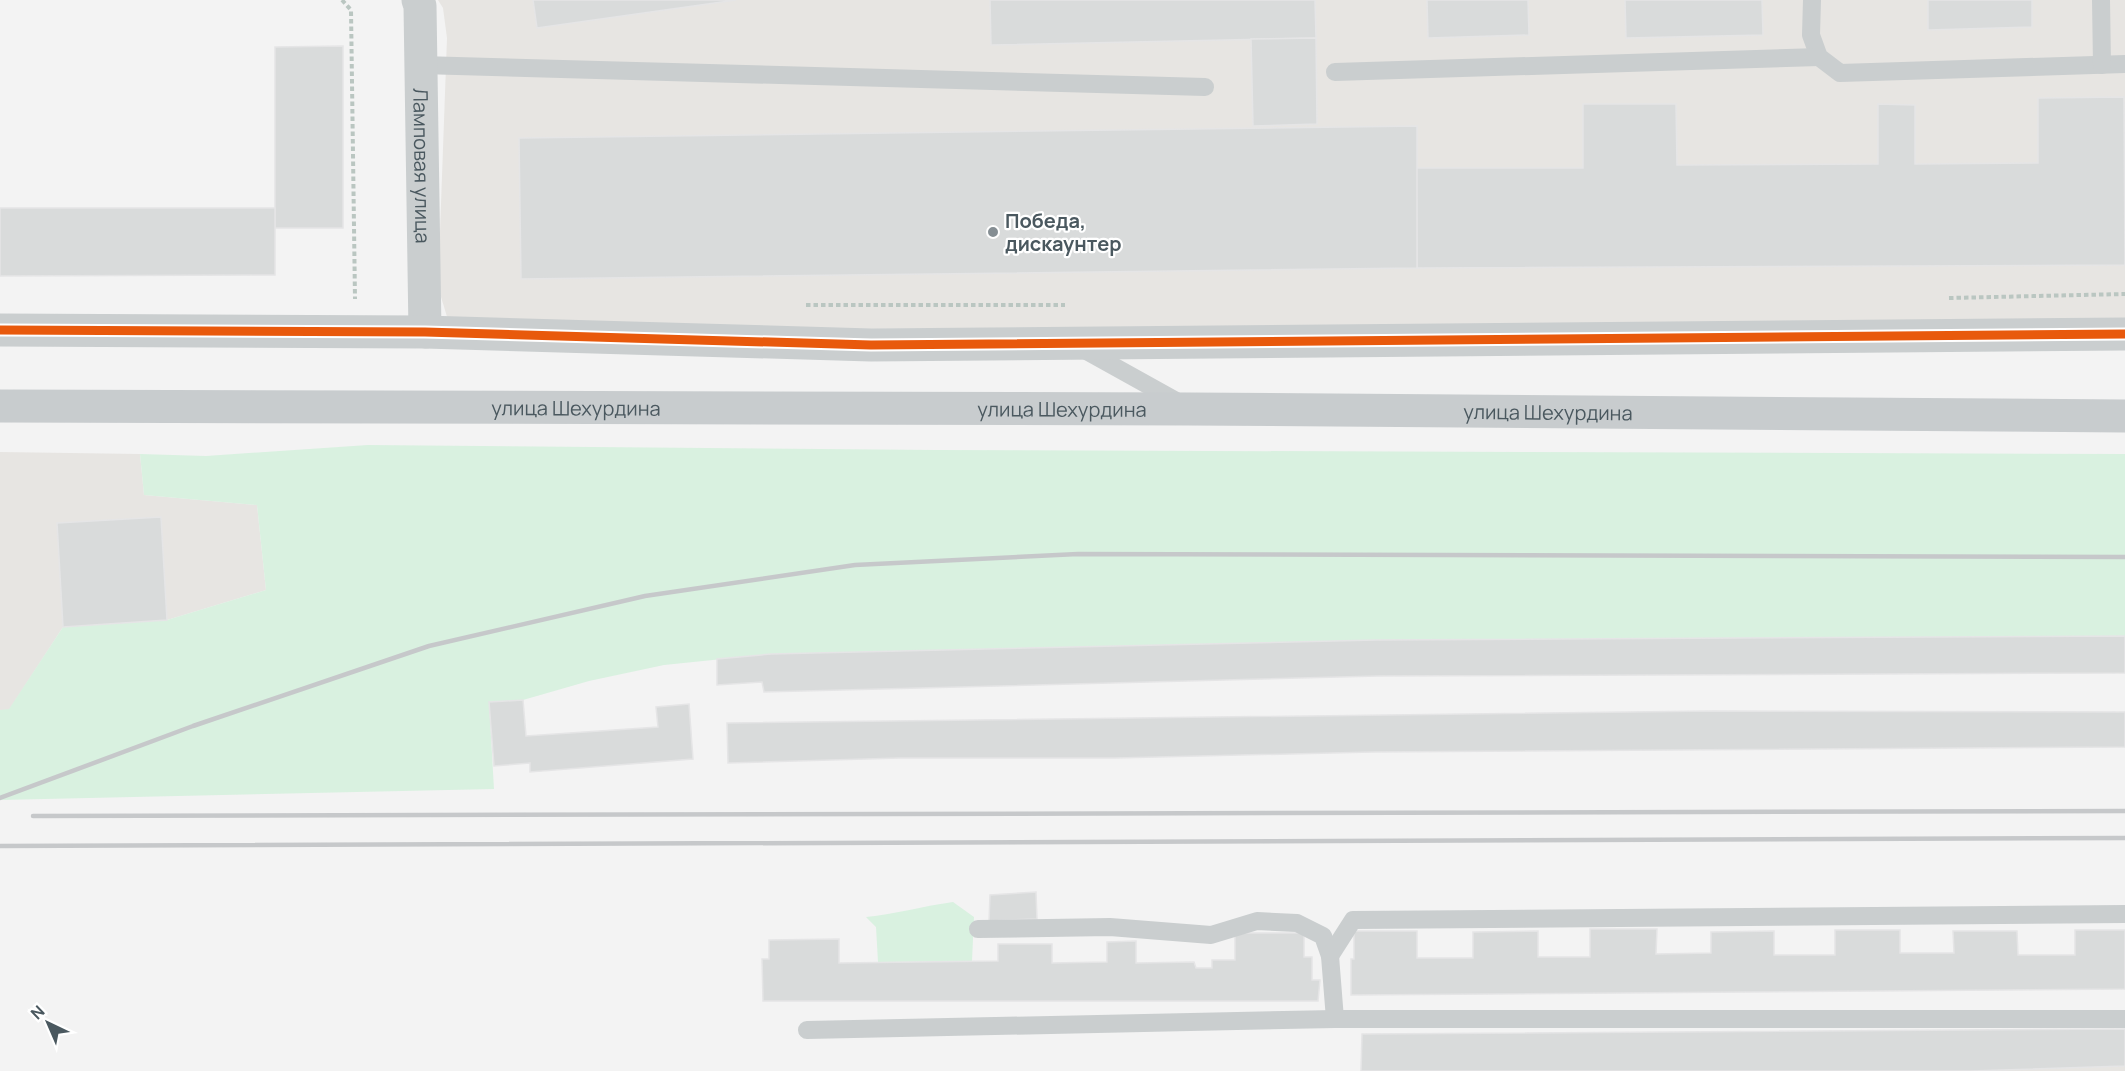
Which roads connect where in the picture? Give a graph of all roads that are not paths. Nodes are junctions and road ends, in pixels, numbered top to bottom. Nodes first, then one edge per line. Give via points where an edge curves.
1 (418, 0) edge
2 (1812, 0) edge
3 (2101, 0) edge
4 (1819, 57) junction
5 (2125, 64) edge
6 (421, 65) junction
7 (2102, 65) junction
8 (1335, 72) dead end
9 (1205, 87) dead end
10 (0, 330) edge
11 (425, 332) junction
12 (2125, 334) edge
13 (1073, 344) junction
14 (0, 406) edge
15 (1190, 409) junction
16 (2125, 416) edge
17 (2125, 914) edge
18 (978, 929) dead end
19 (1330, 956) junction
20 (1335, 1019) junction
21 (2125, 1019) edge
22 (807, 1030) dead end

1 - 6 street, Ламповая улица
2 - 4 lane via 1811,35
3 - 7 lane
4 - 7 lane via 1840,73
4 - 8 lane
5 - 7 lane
6 - 9 lane
6 - 11 street, Ламповая улица
10 - 11 street
11 - 13 street via 871,345
12 - 13 street
13 - 15 lane
14 - 15 main road, улица Шехурдина
15 - 16 main road, улица Шехурдина
17 - 19 lane via 1353,920
18 - 19 lane via 1110,927 1211,935 1257,921 1297,923 1323,936
19 - 20 lane
20 - 21 lane
20 - 22 lane

